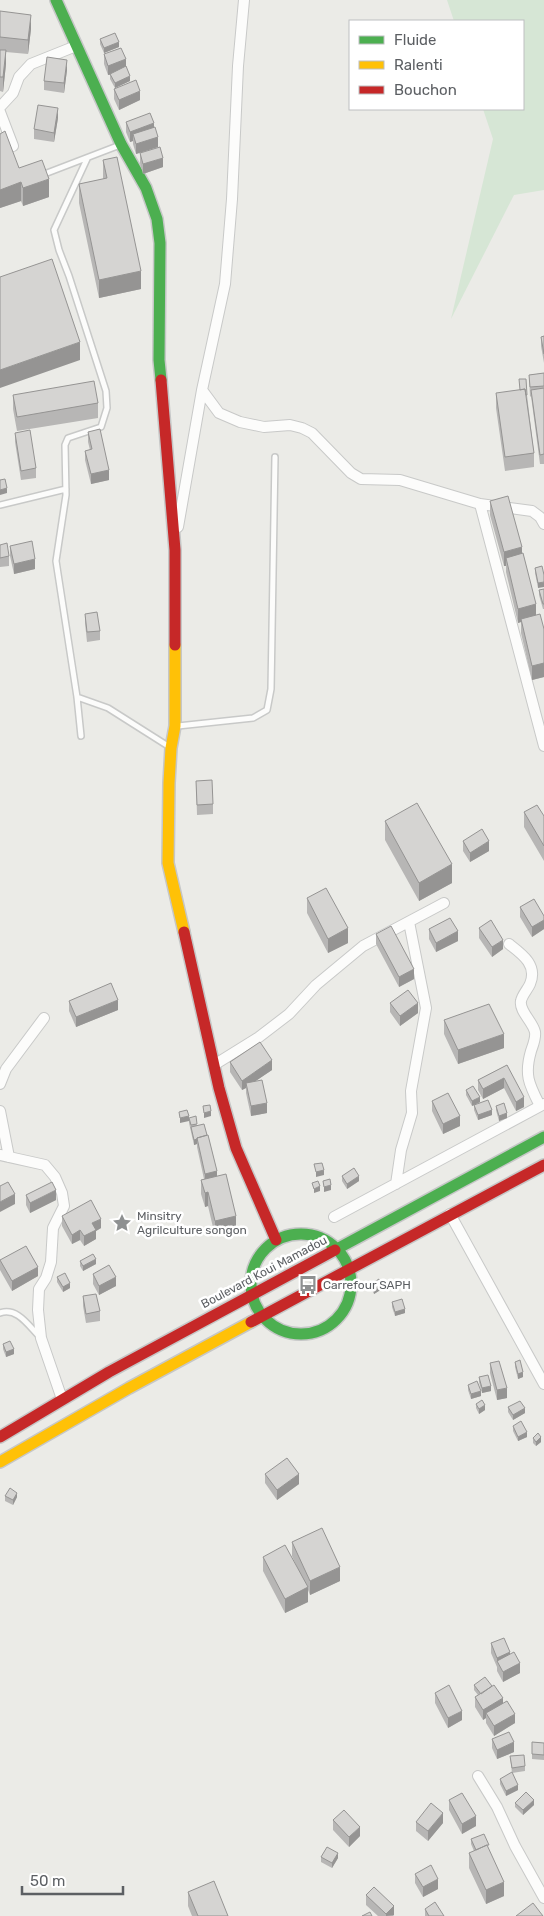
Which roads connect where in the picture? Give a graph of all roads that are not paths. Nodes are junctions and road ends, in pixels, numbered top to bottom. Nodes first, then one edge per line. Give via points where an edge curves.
1 (56, 0) edge
2 (244, 0) edge
3 (76, 46) junction
4 (0, 107) edge
5 (0, 112) edge
6 (121, 144) junction
7 (13, 146) edge
8 (87, 159) junction
9 (47, 173) edge
10 (202, 390) junction
11 (275, 457) dead end
12 (66, 489) junction
13 (480, 504) junction
14 (0, 505) edge
15 (544, 524) edge
16 (174, 550) junction
17 (78, 697) junction
18 (175, 726) junction
19 (81, 736) dead end
20 (544, 746) edge
21 (171, 748) junction
22 (444, 903) dead end
23 (409, 922) junction
24 (508, 944) dead end
25 (44, 1018) dead end
26 (214, 1065) junction
27 (0, 1084) edge
28 (542, 1105) edge
29 (0, 1111) edge
30 (544, 1138) edge
31 (5, 1156) edge
32 (544, 1165) edge
33 (396, 1184) junction
34 (450, 1214) junction
35 (334, 1217) dead end
36 (276, 1240) junction
37 (337, 1248) junction
38 (350, 1270) junction
39 (251, 1294) junction
40 (0, 1313) edge
41 (261, 1316) junction
42 (41, 1338) junction
43 (544, 1384) edge
44 (62, 1399) junction
45 (0, 1437) edge
46 (0, 1462) edge
47 (478, 1776) dead end
48 (544, 1898) edge

1 - 3 main road
2 - 10 street via 225,284
3 - 4 street via 31,64
3 - 6 main road
5 - 7 street
6 - 8 lane
6 - 16 main road via 146,188 157,218 160,360
8 - 9 lane
8 - 12 lane via 54,230 106,391 107,408 101,427 68,438 65,445
10 - 13 street via 220,413 240,422 264,427 290,425 302,428 361,479 400,480
10 - 16 street
11 - 18 lane via 272,689 267,710 253,718
12 - 14 lane
12 - 17 lane via 56,561
13 - 15 street via 532,511
13 - 20 street
16 - 18 main road
17 - 19 lane
17 - 21 lane via 108,708
18 - 21 main road
21 - 26 main road via 168,863
22 - 23 street
23 - 26 street via 363,946 316,985 289,1014
23 - 33 street via 426,1008 411,1091 412,1113 401,1150
24 - 28 street via 524,954 531,965 530,984 521,1005 535,1031 527,1064 528,1080
25 - 27 street via 6,1068
26 - 36 main road via 236,1148
28 - 33 street
29 - 31 street
30 - 37 main road, Boulevard Koui Mamadou
31 - 42 street via 45,1166 55,1177 62,1193 64,1206 53,1228 51,1262 39,1289
32 - 34 main road
33 - 35 street
34 - 38 main road
34 - 43 street
36 - 37 main road via 292,1234 308,1234
36 - 39 main road via 254,1263
37 - 38 main road
37 - 39 main road, Boulevard Koui Mamadou
38 - 41 main road
38 - 41 main road via 352,1287 348,1304 325,1329 291,1334 275,1328
39 - 41 main road
39 - 44 main road, Boulevard Koui Mamadou
40 - 42 lane via 15,1312
41 - 46 main road
42 - 44 street
44 - 45 main road, Boulevard Koui Mamadou
47 - 48 street via 498,1807

